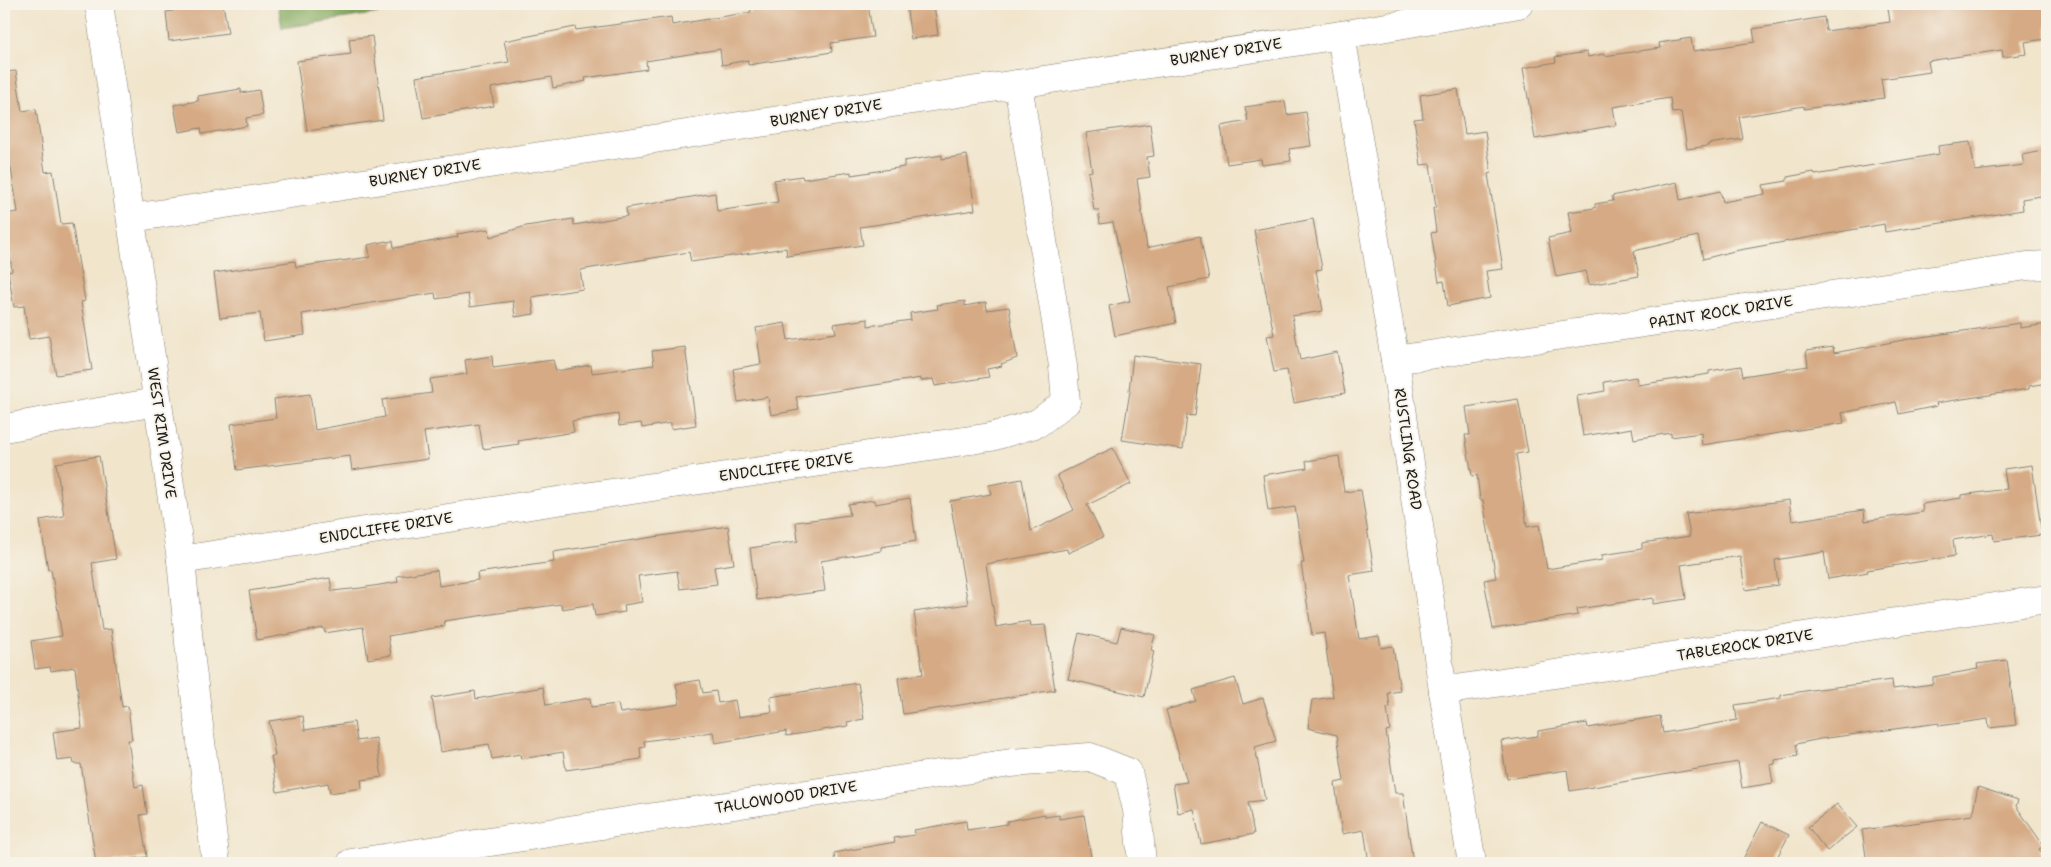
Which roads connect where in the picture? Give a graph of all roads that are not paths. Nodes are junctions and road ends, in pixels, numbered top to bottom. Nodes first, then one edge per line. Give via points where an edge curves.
1 (99, 4) edge
2 (1502, 5) edge
3 (1341, 35) junction
4 (1018, 84) junction
5 (132, 218) junction
6 (2047, 265) edge
7 (1395, 360) junction
8 (157, 402) junction
9 (4, 428) edge
10 (181, 560) junction
11 (2047, 600) edge
12 (1443, 691) junction
13 (216, 863) edge
14 (350, 863) edge
15 (1142, 863) edge
16 (1472, 863) edge

1 - 5 street, WEST RIM DRIVE
2 - 3 street, BURNEY DRIVE
3 - 4 street, BURNEY DRIVE
3 - 7 street, RUSTLING ROAD
4 - 5 street, BURNEY DRIVE
4 - 10 street, ENDCLIFFE DRIVE via 1066,402 1038,423 991,437
5 - 8 street, WEST RIM DRIVE
6 - 7 street, PAINT ROCK DRIVE
7 - 12 street, RUSTLING ROAD
8 - 9 street
8 - 10 street, WEST RIM DRIVE
10 - 13 street, WEST RIM DRIVE
11 - 12 street, TABLEROCK DRIVE
12 - 16 street, RUSTLING ROAD
14 - 15 street, TALLOWOOD DRIVE via 1001,764 1090,756 1128,772 1137,810

